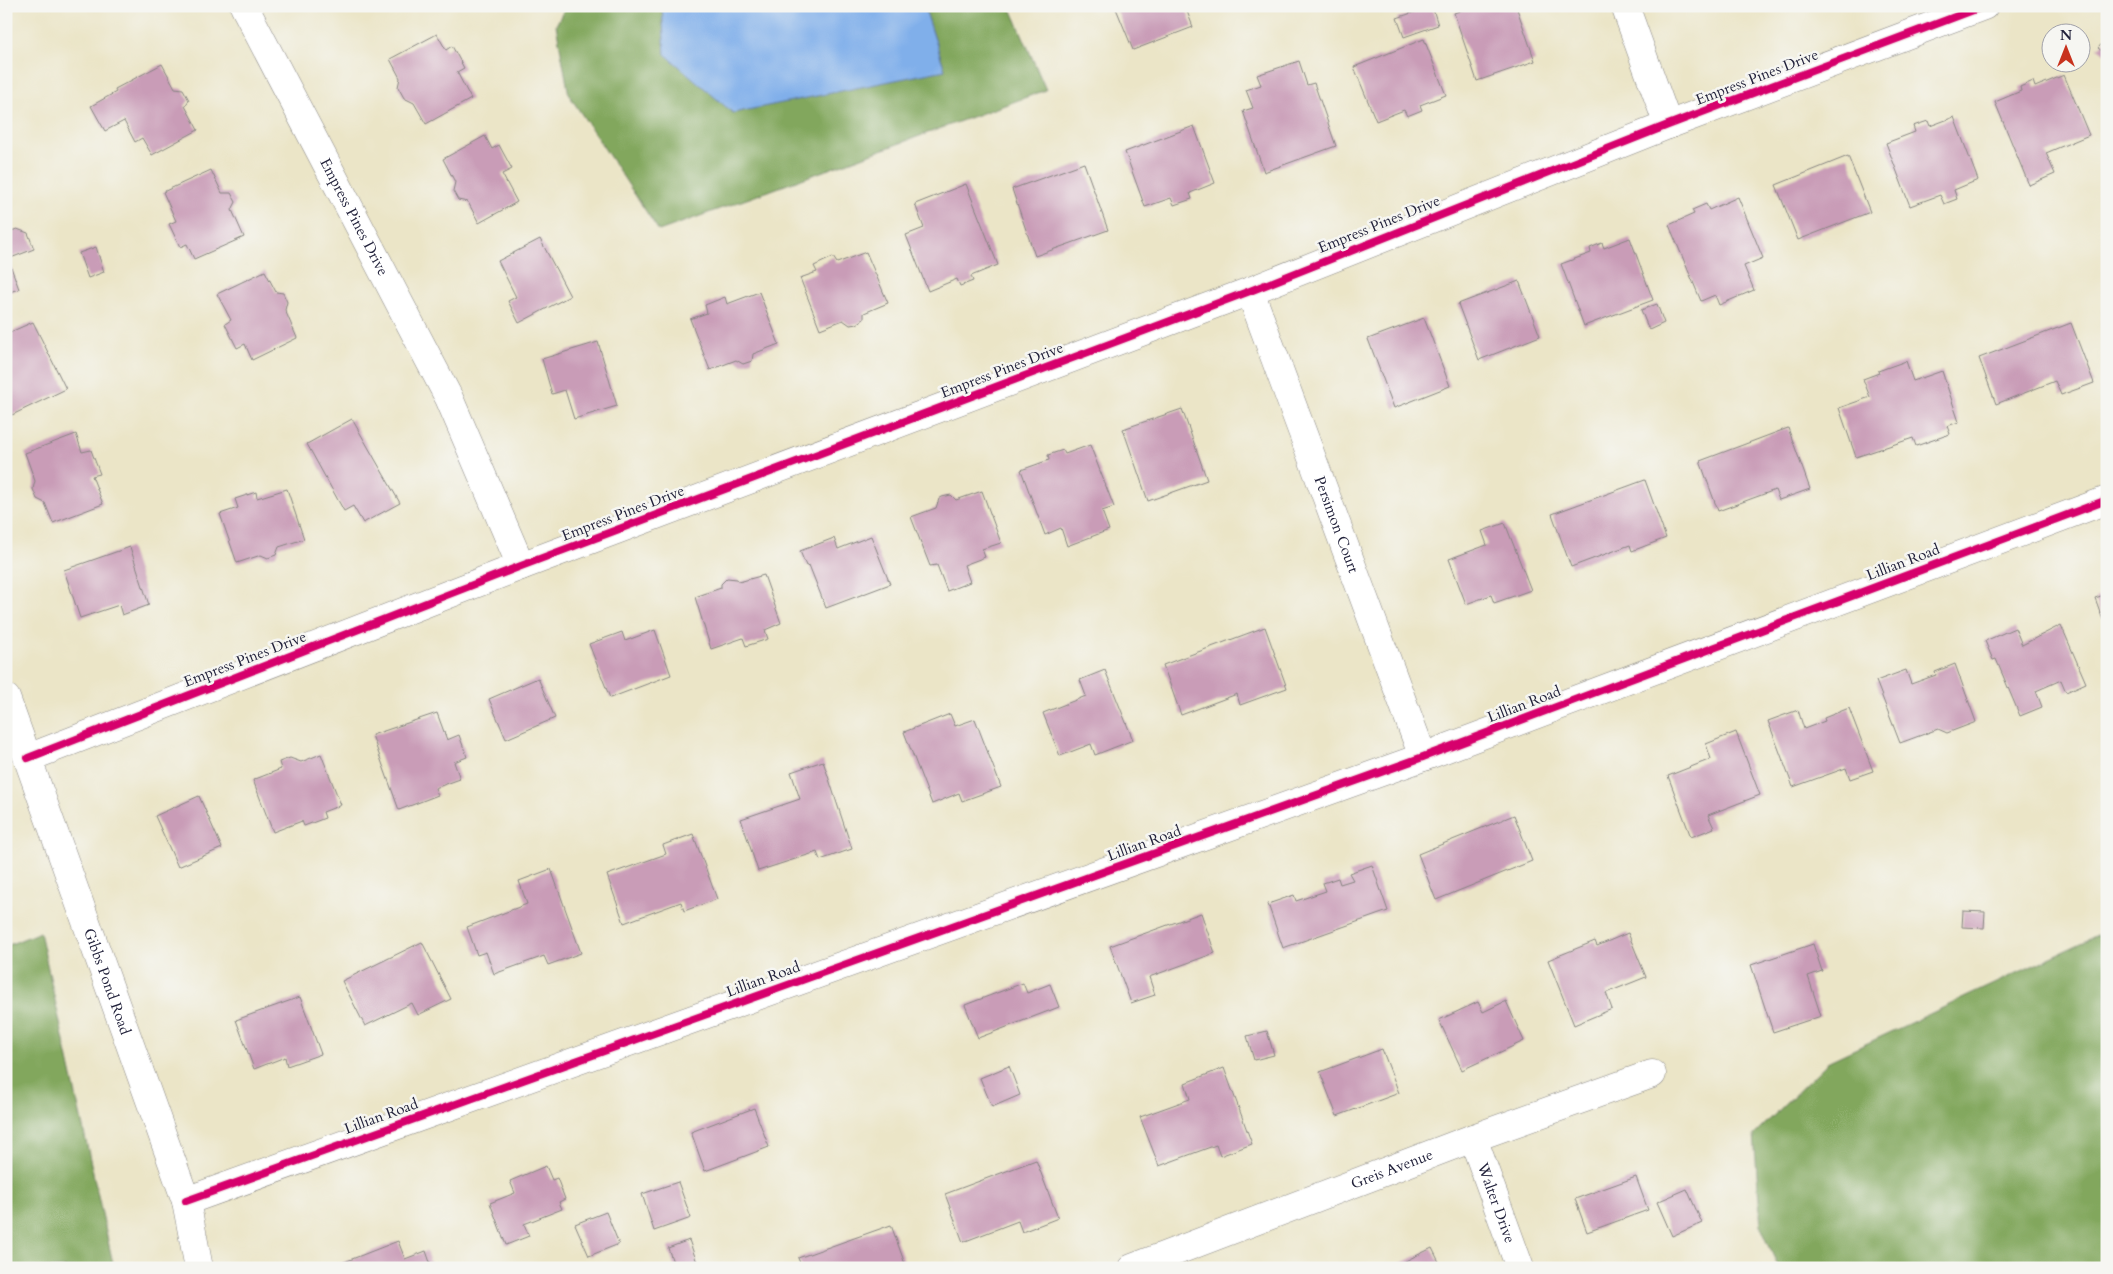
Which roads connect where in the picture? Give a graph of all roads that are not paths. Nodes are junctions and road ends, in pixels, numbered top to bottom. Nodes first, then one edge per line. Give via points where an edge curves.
1 (244, 6) edge
2 (1625, 6) edge
3 (1984, 6) edge
4 (1668, 125) junction
5 (1250, 291) junction
6 (2107, 500) edge
7 (521, 566) junction
8 (6, 698) edge
9 (1423, 757) junction
10 (28, 758) junction
11 (1652, 1074) dead end
12 (1473, 1138) junction
13 (186, 1200) junction
14 (199, 1268) edge
15 (1132, 1268) edge
16 (1520, 1268) edge

1 - 7 street, Empress Pines Drive via 449,398
2 - 4 street
3 - 4 street, Empress Pines Drive
4 - 5 street, Empress Pines Drive
5 - 7 street, Empress Pines Drive
5 - 9 street, Persimon Court
6 - 9 street, Lillian Road
7 - 10 street, Empress Pines Drive
8 - 10 street, Gibbs Pond Road
9 - 13 street, Lillian Road
10 - 13 street, Gibbs Pond Road
11 - 12 street, Greis Avenue
12 - 15 street, Greis Avenue
12 - 16 street, Walter Drive
13 - 14 street, Gibbs Pond Road

